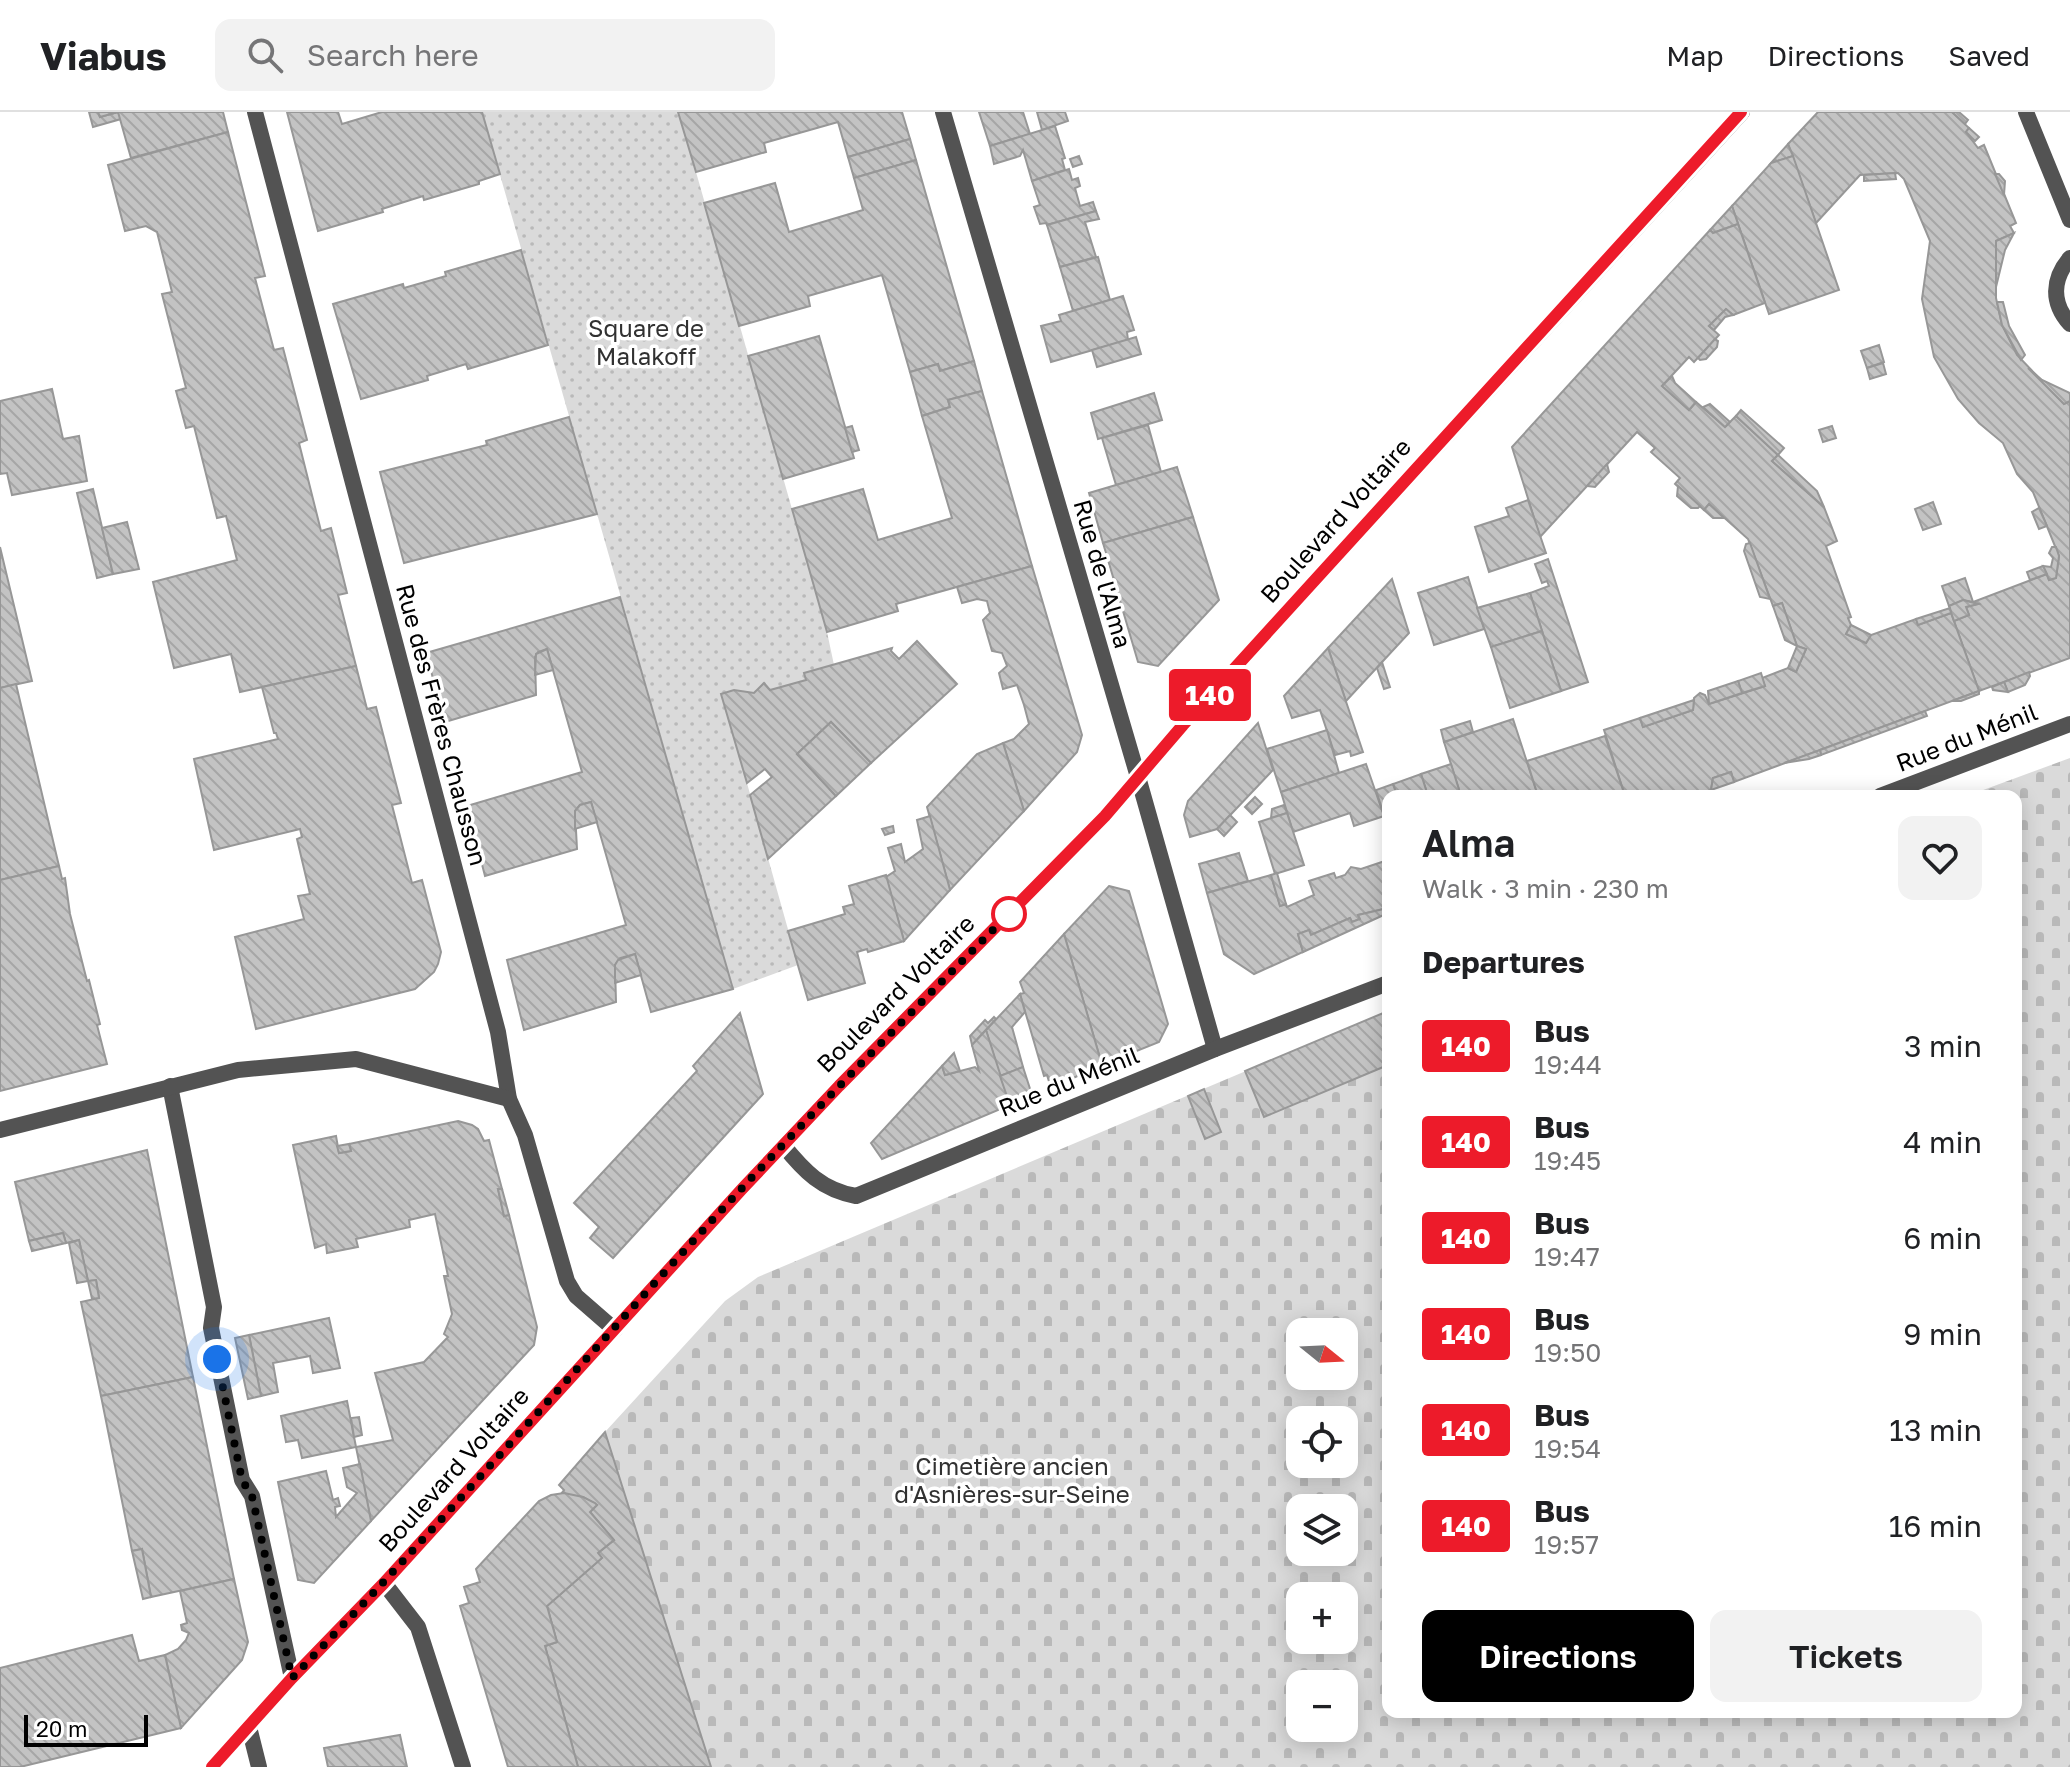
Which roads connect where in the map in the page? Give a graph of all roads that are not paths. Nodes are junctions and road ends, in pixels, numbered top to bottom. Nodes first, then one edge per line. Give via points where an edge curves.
1 (255, 112) edge
2 (943, 112) edge
3 (1742, 112) edge
4 (2026, 112) edge
5 (2070, 220) edge
6 (2070, 258) edge
7 (2070, 324) edge
8 (2070, 724) edge
9 (1138, 777) junction
10 (1896, 790) edge
11 (1382, 985) edge
12 (1215, 1049) junction
13 (170, 1086) junction
14 (509, 1099) junction
15 (0, 1130) edge
16 (783, 1145) junction
17 (615, 1330) junction
18 (384, 1583) junction
19 (292, 1678) junction
20 (249, 1727) junction
21 (212, 1767) edge
22 (259, 1767) edge
23 (463, 1767) edge

1 - 14 street, Rue des Frères Chausson via 498,1032
2 - 9 street, Rue de l'Alma
3 - 9 main road, Boulevard Voltaire
4 - 5 street
6 - 7 street via 2060,270 2056,299
8 - 10 street, Rue du Ménil
9 - 12 street, Rue de l'Alma
9 - 16 main road, Boulevard Voltaire
11 - 12 street, Rue du Ménil
12 - 16 street, Rue du Ménil via 856,1196 823,1186
13 - 14 street via 238,1070 356,1059
13 - 15 street
13 - 19 street via 242,1480 252,1496
14 - 17 street, Rue des Frères Chausson via 525,1135 567,1281 576,1296
16 - 17 main road, Boulevard Voltaire
17 - 18 main road, Boulevard Voltaire
18 - 19 main road, Boulevard Voltaire
18 - 23 street via 418,1627
19 - 20 main road, Boulevard Voltaire
20 - 21 main road, Boulevard Voltaire
20 - 22 street

